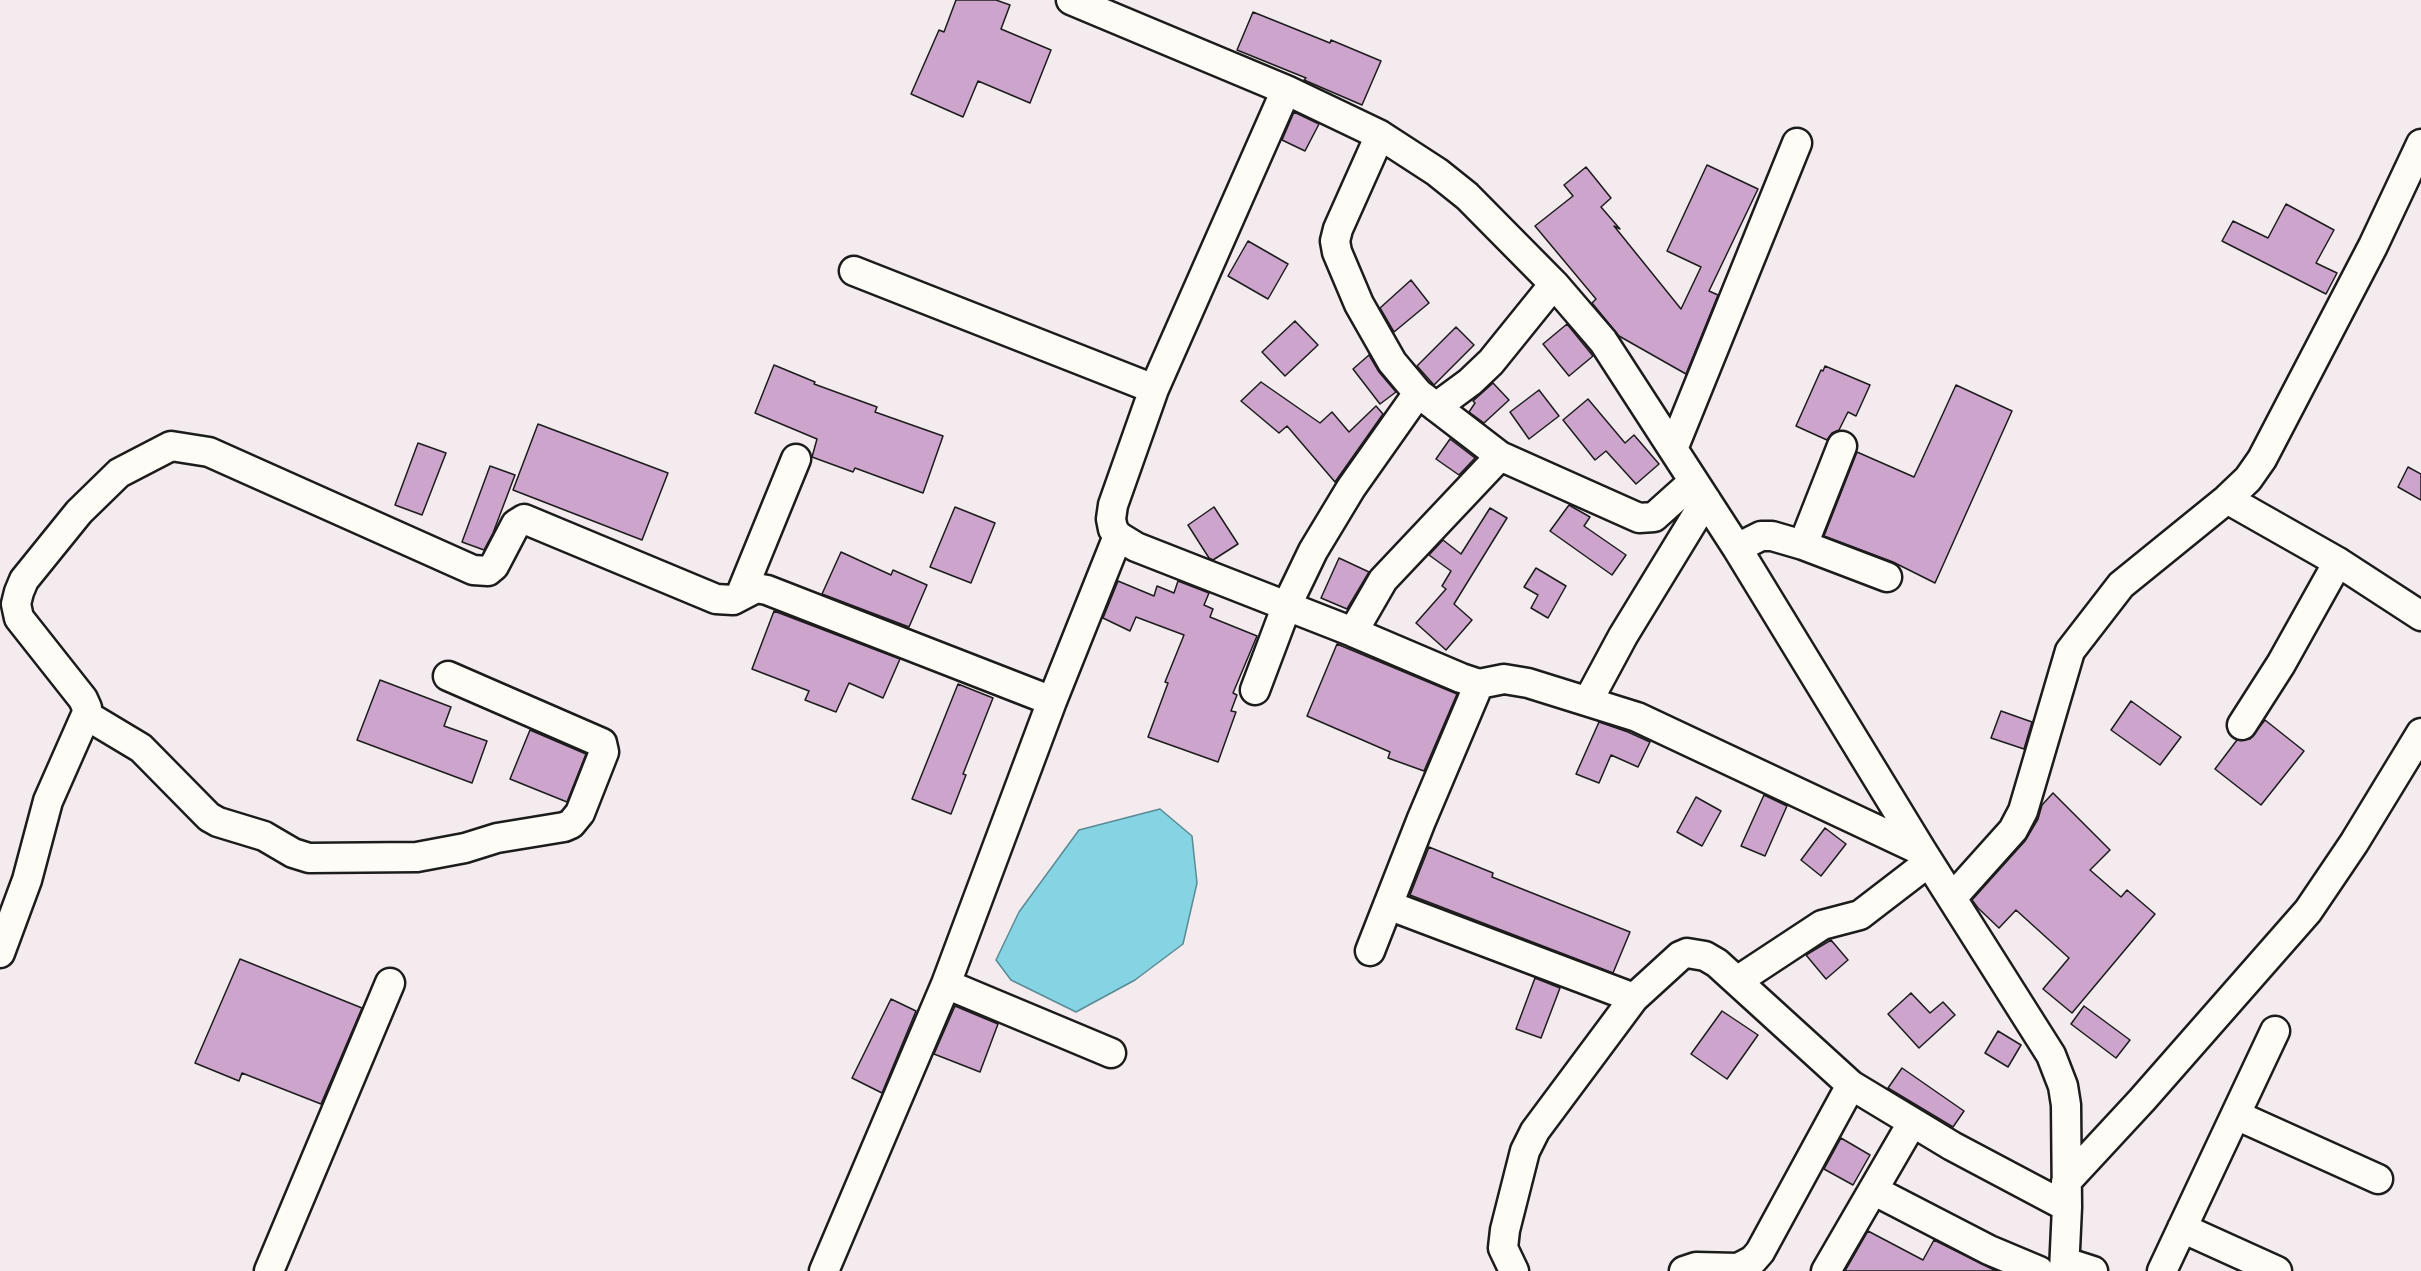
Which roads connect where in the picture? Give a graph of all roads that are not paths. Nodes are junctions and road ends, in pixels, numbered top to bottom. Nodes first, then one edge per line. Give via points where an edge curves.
1 (1071, 0) edge
2 (1121, 9) edge
3 (1286, 90) junction
4 (1380, 135) junction
5 (1797, 143) dead end
6 (2421, 144) edge
7 (854, 271) dead end
8 (1554, 284) junction
9 (1154, 389) junction
10 (1427, 400) junction
11 (1842, 446) dead end
12 (1673, 449) junction
13 (1500, 456) junction
14 (796, 459) dead end
15 (1700, 491) junction
16 (2227, 499) junction
17 (1118, 536) junction
18 (1803, 545) junction
19 (1737, 548) junction
20 (2337, 562) junction
21 (1887, 577) dead end
22 (740, 596) junction
23 (1287, 605) junction
24 (2421, 616) edge
25 (1353, 632) junction
26 (448, 676) dead end
27 (1479, 684) junction
28 (1255, 690) dead end
29 (1052, 701) junction
30 (1588, 701) junction
31 (86, 716) junction
32 (2242, 725) dead end
33 (2421, 733) edge
34 (1926, 856) junction
35 (1952, 898) junction
36 (1388, 905) junction
37 (1370, 951) dead end
38 (0, 953) edge
39 (1737, 981) junction
40 (390, 983) dead end
41 (946, 984) junction
42 (1634, 998) junction
43 (2275, 1031) dead end
44 (1111, 1053) dead end
45 (1851, 1085) junction
46 (2236, 1114) junction
47 (1912, 1123) junction
48 (2378, 1179) dead end
49 (1872, 1190) junction
50 (2067, 1194) junction
51 (2182, 1228) junction
52 (2056, 1268) edge
53 (268, 1271) edge
54 (824, 1271) edge
55 (1514, 1271) edge
56 (1684, 1271) edge
57 (1826, 1271) edge
58 (2093, 1271) edge
59 (2162, 1271) edge
60 (2277, 1271) edge

1 - 2 street
2 - 3 street
3 - 4 street
3 - 9 street
4 - 8 street via 1467,195
4 - 10 street via 1335,241 1359,304 1392,362
5 - 12 street
6 - 16 street via 2274,437 2248,479
7 - 9 street
8 - 10 street via 1470,382
8 - 12 street via 1603,341
9 - 17 street via 1113,505 1111,519
10 - 13 street
10 - 23 street via 1331,520
11 - 18 street
12 - 15 street
13 - 15 street via 1639,518 1654,517
13 - 25 street via 1383,580
14 - 22 street
15 - 19 street
15 - 30 street
16 - 20 street
16 - 35 street via 2121,585 2070,651 2023,811 2013,830
17 - 23 street via 1136,547
17 - 29 street
18 - 19 street via 1761,536
18 - 21 street
19 - 34 street
20 - 24 street
20 - 32 street
22 - 29 street via 756,588 767,590
22 - 31 street via 716,599 524,519 516,524 494,566 488,571 473,570 209,452 171,446 119,473 87,504 24,580 19,592 19,618 84,699
23 - 25 street
23 - 28 street
25 - 27 street
26 - 31 street via 602,743 604,752 580,813 571,824 417,858 309,858 264,836 209,817 141,748
27 - 30 street via 1504,679 1518,681
27 - 36 street
29 - 41 street
30 - 34 street via 1637,717
31 - 38 street via 48,801 27,880
33 - 50 street via 2308,911 2148,1093
34 - 35 street
34 - 39 street via 1860,915 1814,929
35 - 50 street via 2060,1075 2066,1105
36 - 37 street
36 - 42 street
39 - 42 street via 1717,963 1687,953
39 - 45 street
40 - 53 street
41 - 44 street
41 - 54 street
42 - 55 street via 1535,1131 1525,1151 1503,1248
43 - 46 street
45 - 47 street
45 - 56 street via 1753,1260 1738,1268 1696,1267
46 - 48 street
46 - 51 street
47 - 49 street
47 - 50 street via 1952,1146
49 - 52 street via 1989,1250
49 - 57 street
50 - 52 street
51 - 59 street
51 - 60 street
52 - 58 street

